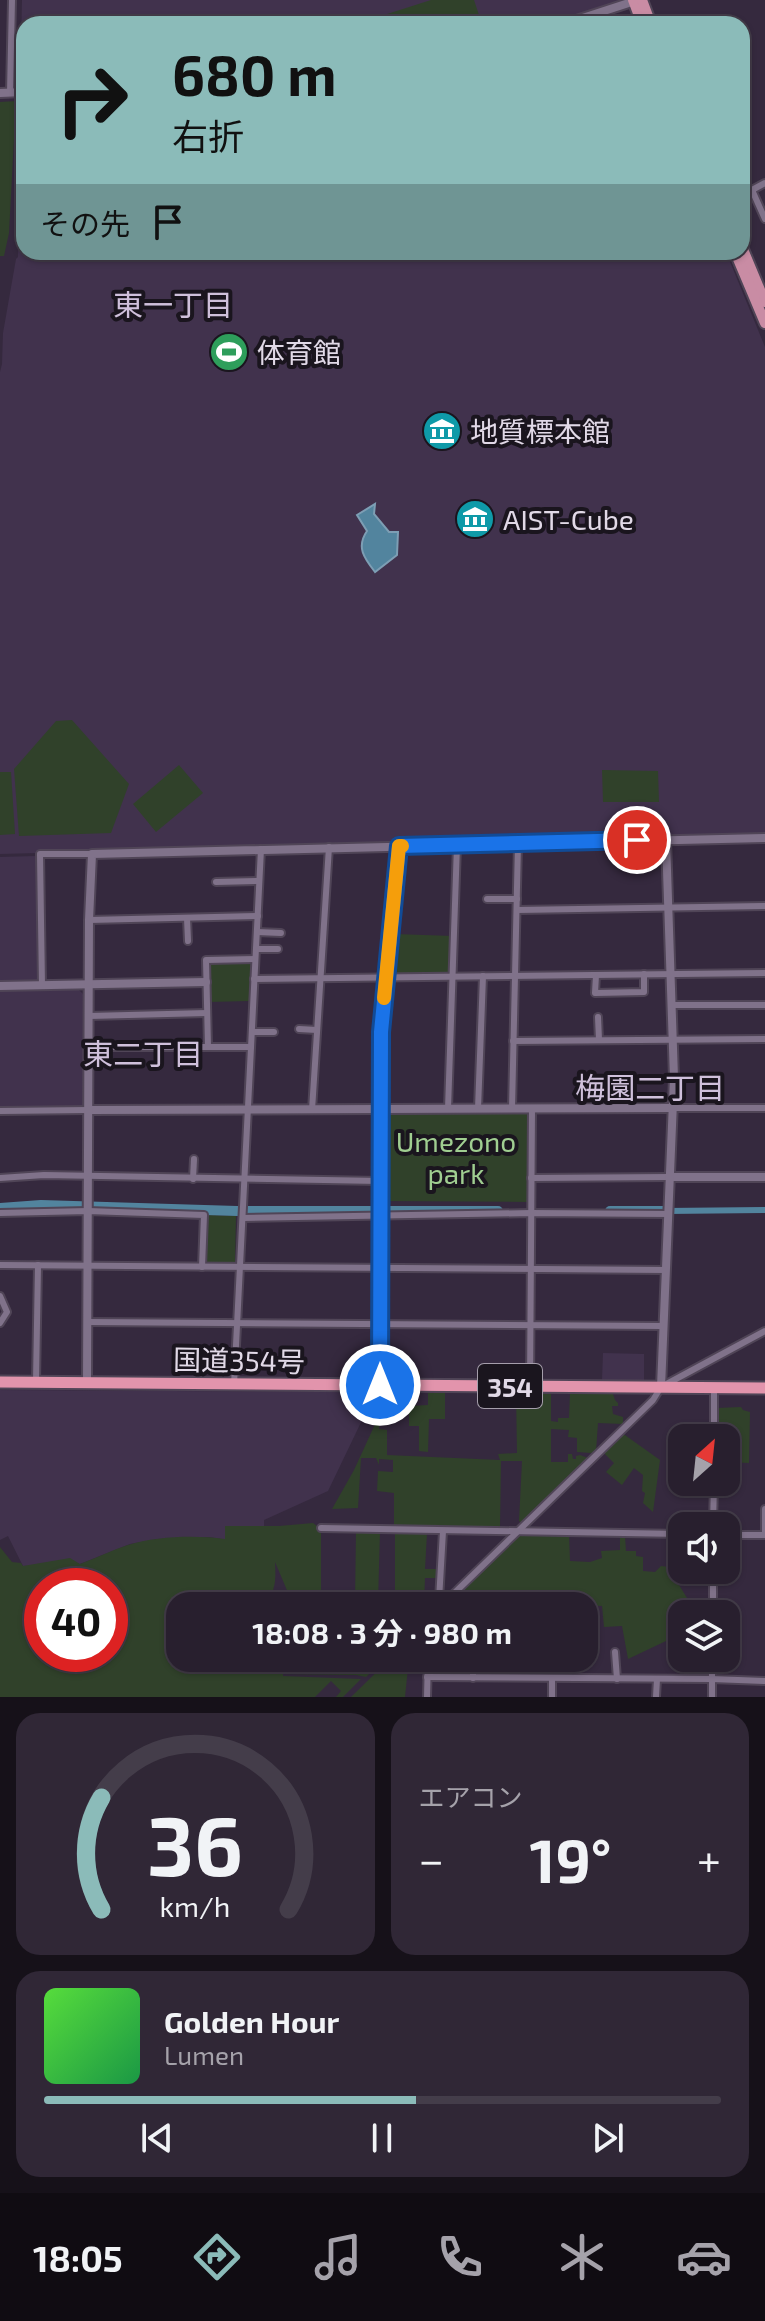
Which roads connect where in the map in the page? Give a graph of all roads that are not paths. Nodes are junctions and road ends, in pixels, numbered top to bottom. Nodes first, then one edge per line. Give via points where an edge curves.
1 (12, 0) edge
2 (637, 0) edge
3 (588, 16) edge
4 (0, 93) edge
5 (10, 93) junction
6 (16, 93) edge
7 (765, 183) edge
8 (765, 219) edge
9 (738, 260) edge
10 (747, 260) edge
11 (765, 302) edge
12 (765, 323) edge
13 (765, 838) edge
14 (666, 840) junction
15 (518, 843) junction
16 (457, 845) junction
17 (399, 846) junction
18 (329, 847) junction
19 (261, 849) junction
20 (92, 854) junction
21 (259, 881) junction
22 (216, 882) dead end
23 (487, 899) dead end
24 (517, 899) junction
25 (765, 906) edge
26 (669, 908) junction
27 (517, 910) junction
28 (258, 916) junction
29 (187, 918) junction
30 (89, 920) junction
31 (257, 932) junction
32 (281, 933) dead end
33 (188, 941) dead end
34 (256, 949) junction
35 (278, 949) dead end
36 (255, 959) junction
37 (765, 973) edge
38 (644, 974) junction
39 (671, 974) junction
40 (596, 975) junction
41 (483, 976) junction
42 (515, 976) junction
43 (452, 977) junction
44 (321, 978) junction
45 (386, 978) junction
46 (254, 979) junction
47 (206, 982) junction
48 (89, 984) junction
49 (0, 986) edge
50 (42, 986) junction
51 (673, 1005) junction
52 (765, 1005) edge
53 (207, 1013) junction
54 (89, 1016) junction
55 (598, 1017) dead end
56 (299, 1029) dead end
57 (317, 1030) junction
58 (252, 1032) junction
59 (274, 1032) dead end
60 (673, 1039) junction
61 (765, 1039) edge
62 (599, 1040) junction
63 (513, 1041) junction
64 (88, 1047) junction
65 (208, 1047) junction
66 (251, 1047) junction
67 (673, 1108) junction
68 (765, 1108) edge
69 (381, 1109) junction
70 (448, 1109) junction
71 (478, 1109) junction
72 (512, 1109) junction
73 (532, 1109) junction
74 (89, 1110) junction
75 (248, 1110) junction
76 (312, 1110) junction
77 (0, 1111) edge
78 (194, 1159) dead end
79 (88, 1177) junction
80 (670, 1177) junction
81 (765, 1177) edge
82 (0, 1178) edge
83 (531, 1178) junction
84 (193, 1179) junction
85 (245, 1180) junction
86 (380, 1181) junction
87 (88, 1207) junction
88 (669, 1212) junction
89 (0, 1213) edge
90 (531, 1213) junction
91 (381, 1216) junction
92 (243, 1217) junction
93 (0, 1265) edge
94 (38, 1265) junction
95 (88, 1265) junction
96 (202, 1267) junction
97 (240, 1267) junction
98 (381, 1268) junction
99 (530, 1269) junction
100 (666, 1270) junction
101 (0, 1296) edge
102 (87, 1322) junction
103 (0, 1323) edge
104 (237, 1323) junction
105 (381, 1324) junction
106 (531, 1325) junction
107 (664, 1326) junction
108 (765, 1331) edge
109 (0, 1382) edge
110 (36, 1383) junction
111 (87, 1383) junction
112 (234, 1385) junction
113 (380, 1385) junction
114 (530, 1387) junction
115 (661, 1387) junction
116 (714, 1388) junction
117 (765, 1388) edge
118 (714, 1424) edge
119 (765, 1509) edge
120 (321, 1528) dead end
121 (443, 1531) junction
122 (518, 1531) junction
123 (668, 1534) edge
124 (740, 1535) edge
125 (765, 1535) edge
126 (439, 1592) edge
127 (455, 1592) edge
128 (615, 1652) dead end
129 (427, 1672) edge
130 (473, 1672) edge
131 (712, 1672) edge
132 (427, 1677) junction
133 (473, 1678) junction
134 (552, 1679) junction
135 (617, 1679) junction
136 (657, 1679) junction
137 (712, 1679) junction
138 (765, 1681) edge
139 (427, 1697) edge
140 (552, 1697) edge
141 (656, 1697) edge
142 (712, 1697) edge

1 - 5 street
2 - 3 street
4 - 5 street
5 - 6 street
7 - 8 street via 752,190
9 - 12 main road
10 - 11 main road
13 - 14 street
14 - 15 street
14 - 26 street
15 - 16 street
15 - 24 street
16 - 17 street
16 - 43 street
17 - 18 street
17 - 45 street
18 - 19 street
18 - 44 street
19 - 20 street
19 - 21 street
20 - 30 street
20 - 50 street via 40,854
21 - 22 street
21 - 28 street
23 - 24 street
24 - 27 street
25 - 26 street
26 - 27 street
26 - 39 street
27 - 42 street
28 - 29 street
28 - 31 street
29 - 30 street
29 - 33 street
30 - 48 street
31 - 32 street
31 - 34 street
34 - 35 street
34 - 36 street
36 - 46 street
36 - 47 street via 206,960
37 - 39 street
38 - 39 street
38 - 40 street
38 - 40 street via 644,992 595,993
39 - 51 street
40 - 42 street
41 - 42 street
41 - 43 street
41 - 71 street
42 - 63 street
43 - 45 street
43 - 70 street
44 - 45 street
44 - 46 street
44 - 57 street
45 - 69 street
46 - 58 street
47 - 48 street
47 - 53 street
48 - 50 street
48 - 54 street
49 - 50 street
51 - 52 street
51 - 60 street
53 - 54 street
53 - 65 street
54 - 64 street
55 - 62 street
56 - 57 street
57 - 76 street
58 - 59 street
58 - 66 street
60 - 61 street
60 - 62 street
60 - 67 street
62 - 63 street
63 - 72 street
64 - 65 street
64 - 74 street
65 - 66 street
66 - 75 street
67 - 68 street
67 - 73 street
67 - 80 street
69 - 70 street
69 - 76 street
69 - 86 street
70 - 71 street
71 - 72 street
72 - 73 street
73 - 83 street
74 - 75 street
74 - 77 street
74 - 79 street
75 - 76 street
75 - 85 street
78 - 84 street
79 - 82 street
79 - 84 street
79 - 87 street
80 - 81 street
80 - 83 street
80 - 88 street
83 - 90 street
84 - 85 street
85 - 86 street
85 - 92 street
86 - 91 street
87 - 89 street
87 - 95 street
87 - 96 street via 204,1215
88 - 90 street
88 - 100 street
90 - 91 street
90 - 99 street
91 - 92 street
91 - 98 street
92 - 97 street
93 - 94 street
94 - 95 street
94 - 110 street
95 - 96 street
95 - 102 street
96 - 97 street
97 - 98 street
97 - 104 street
98 - 99 street
98 - 105 street
99 - 100 street
99 - 106 street
100 - 107 street
101 - 103 street via 7,1312
102 - 104 street
102 - 111 street
104 - 105 street
104 - 112 street
105 - 106 street
105 - 113 street
106 - 107 street
106 - 114 street
107 - 115 street
108 - 115 street
109 - 110 highway, 国道354号 / 354
110 - 111 highway, 国道354号 / 354
111 - 112 highway, 国道354号 / 354
112 - 113 highway, 国道354号 / 354
113 - 114 highway, 国道354号 / 354
114 - 115 highway, 国道354号 / 354
115 - 116 highway, 国道354号 / 354
115 - 122 street
116 - 117 highway, 国道354号 / 354
116 - 118 street
119 - 125 street
120 - 121 street
121 - 122 street
121 - 126 street
122 - 123 street
122 - 127 street
124 - 125 street
128 - 135 street
129 - 132 street
130 - 133 street
131 - 137 street
132 - 133 street
132 - 139 street
133 - 134 street
134 - 135 street
134 - 140 street
135 - 136 street
136 - 137 street
136 - 141 street
137 - 138 street
137 - 142 street

